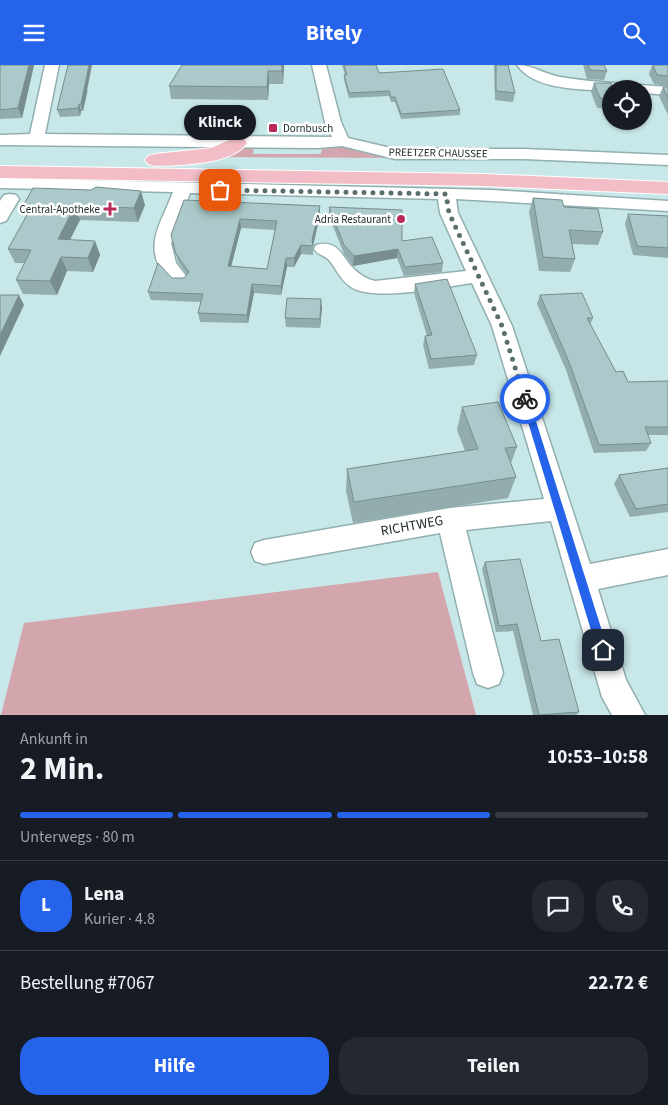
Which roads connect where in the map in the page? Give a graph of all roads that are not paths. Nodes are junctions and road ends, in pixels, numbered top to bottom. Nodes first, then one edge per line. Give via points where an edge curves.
1 (52, 65) edge
2 (319, 65) edge
3 (524, 65) edge
4 (602, 85) edge
5 (652, 90) edge
6 (668, 91) edge
7 (38, 134) junction
8 (0, 140) edge
9 (342, 141) junction
10 (237, 143) junction
11 (0, 159) edge
12 (668, 160) edge
13 (136, 162) junction
14 (668, 169) edge
15 (0, 172) edge
16 (632, 172) junction
17 (668, 174) edge
18 (0, 183) edge
19 (592, 183) junction
20 (39, 185) junction
21 (668, 188) edge
22 (183, 189) junction
23 (446, 194) junction
24 (668, 197) edge
25 (5, 199) edge
26 (668, 206) edge
27 (0, 217) edge
28 (323, 249) dead end
29 (479, 276) junction
30 (180, 280) edge
31 (560, 509) junction
32 (450, 520) junction
33 (264, 552) dead end
34 (668, 562) edge
35 (581, 579) junction
36 (488, 673) dead end
37 (629, 715) edge

1 - 7 street
2 - 9 street via 333,122
3 - 4 street via 530,73 555,81
5 - 6 street
7 - 8 street, PREETZER CHAUSSEE
7 - 10 street, PREETZER CHAUSSEE
9 - 10 street, PREETZER CHAUSSEE
9 - 12 street, PREETZER CHAUSSEE via 395,154 524,154
10 - 13 highway via 217,152
11 - 13 highway, PREETZER CHAUSSEE
13 - 16 highway, PREETZER CHAUSSEE
14 - 16 highway
15 - 19 highway, PREETZER CHAUSSEE
16 - 17 highway, PREETZER CHAUSSEE
18 - 20 street
19 - 21 highway, PREETZER CHAUSSEE
19 - 24 highway
20 - 22 street
20 - 25 street
22 - 23 street
22 - 30 street via 162,243 167,265
23 - 26 street
23 - 29 street via 449,213
25 - 27 street
28 - 29 street via 335,255 346,273 359,283 375,287
29 - 31 street via 502,326
31 - 32 street, RICHTWEG
31 - 35 street
32 - 33 street, RICHTWEG
32 - 36 street
34 - 35 street
35 - 37 street via 613,686

